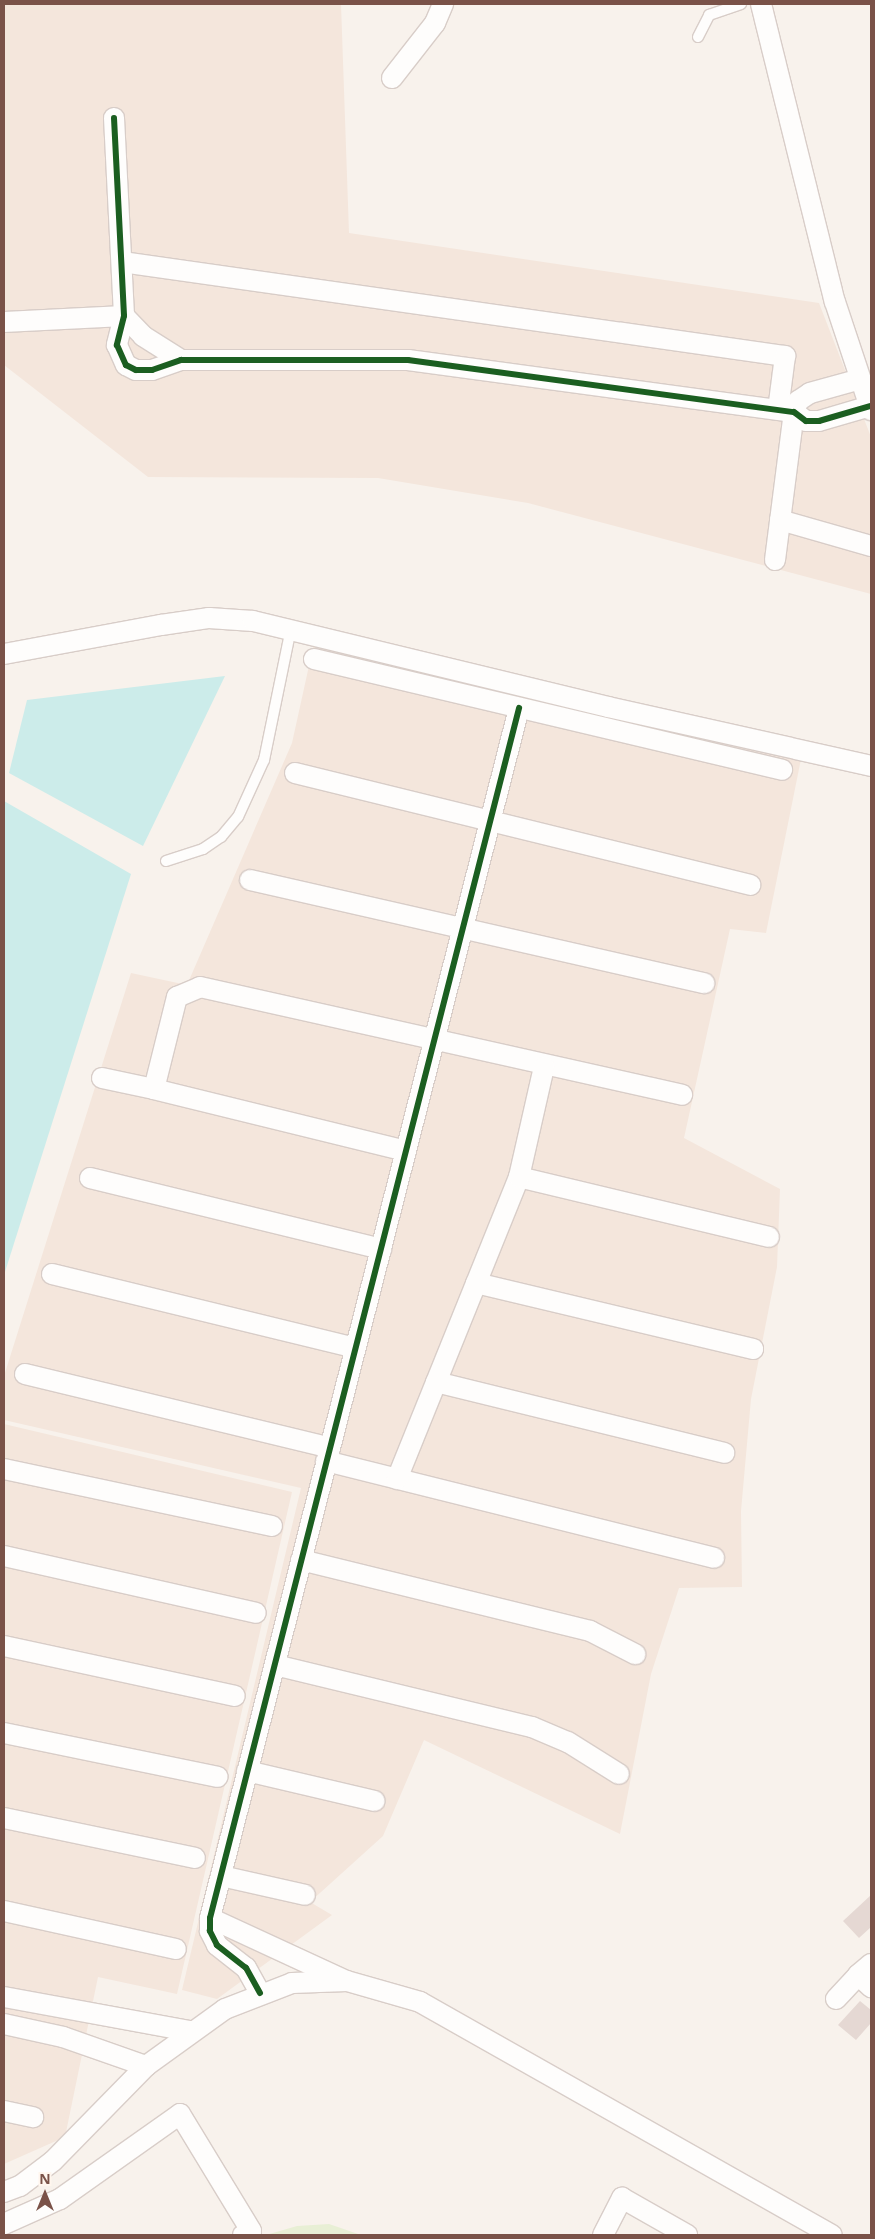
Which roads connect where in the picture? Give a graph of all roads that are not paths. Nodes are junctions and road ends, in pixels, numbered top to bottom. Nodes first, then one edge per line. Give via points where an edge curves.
1 (443, 4) edge
2 (741, 4) edge
3 (761, 4) edge
4 (698, 37) dead end
5 (392, 78) dead end
6 (114, 118) dead end
7 (122, 262) junction
8 (124, 316) junction
9 (4, 322) edge
10 (181, 360) junction
11 (860, 379) junction
12 (870, 408) edge
13 (786, 411) junction
14 (780, 520) junction
15 (871, 546) edge
16 (775, 560) dead end
17 (291, 628) junction
18 (4, 654) edge
19 (314, 659) dead end
20 (519, 708) junction
21 (871, 766) edge
22 (782, 770) dead end
23 (295, 773) dead end
24 (490, 820) junction
25 (166, 861) dead end
26 (250, 880) dead end
27 (750, 885) dead end
28 (462, 930) junction
29 (704, 983) dead end
30 (434, 1041) junction
31 (544, 1067) junction
32 (102, 1078) dead end
33 (154, 1089) junction
34 (682, 1095) dead end
35 (406, 1151) junction
36 (519, 1177) junction
37 (90, 1178) dead end
38 (769, 1237) dead end
39 (381, 1249) junction
40 (52, 1274) dead end
41 (476, 1283) junction
42 (355, 1348) junction
43 (753, 1349) dead end
44 (25, 1374) dead end
45 (436, 1382) junction
46 (724, 1453) dead end
47 (328, 1455) junction
48 (4, 1469) edge
49 (397, 1479) junction
50 (272, 1526) dead end
51 (4, 1556) edge
52 (714, 1558) dead end
53 (301, 1560) junction
54 (256, 1613) dead end
55 (4, 1646) edge
56 (635, 1654) dead end
57 (274, 1665) junction
58 (235, 1696) dead end
59 (4, 1733) edge
60 (247, 1771) junction
61 (619, 1774) dead end
62 (218, 1777) dead end
63 (374, 1801) dead end
64 (4, 1818) edge
65 (195, 1858) dead end
66 (220, 1876) junction
67 (305, 1895) dead end
68 (4, 1911) edge
69 (210, 1918) junction
70 (176, 1949) dead end
71 (867, 1976) edge
72 (347, 1981) junction
73 (260, 1993) junction
74 (4, 1997) edge
75 (836, 1999) dead end
76 (4, 2024) edge
77 (190, 2031) junction
78 (146, 2066) junction
79 (4, 2192) edge
80 (4, 2224) edge
81 (243, 2235) edge
82 (603, 2235) edge
83 (687, 2235) edge
84 (832, 2235) edge

1 - 5 street via 435,23
2 - 4 lane via 709,15 702,22
3 - 11 street via 835,302
6 - 7 street
7 - 8 street
7 - 13 street via 785,356
8 - 9 street
8 - 10 street via 143,336
8 - 10 street via 117,345 126,365 152,370
10 - 13 street via 408,360
11 - 12 street
11 - 13 street via 810,394
12 - 13 street via 819,421 806,421
13 - 14 street
14 - 15 street
14 - 16 street
17 - 18 street via 209,618
17 - 21 street via 608,707
17 - 25 lane via 264,760 238,817 222,837 203,849
19 - 20 street
20 - 22 street
20 - 24 street
23 - 24 street
24 - 27 street
24 - 28 street
26 - 28 street
28 - 29 street
28 - 30 street
30 - 31 street
30 - 33 street via 200,986 177,997
30 - 35 street
31 - 34 street
31 - 36 street
32 - 33 street
33 - 35 street
35 - 39 street
36 - 38 street
36 - 41 street
37 - 39 street
39 - 42 street
40 - 42 street
41 - 43 street
41 - 45 street
42 - 47 street
44 - 47 street
45 - 46 street
45 - 49 street
47 - 49 street
47 - 53 street
48 - 50 street
49 - 52 street
51 - 54 street
53 - 56 street via 590,1630
53 - 57 street
55 - 58 street
57 - 60 street
57 - 61 street via 532,1727 568,1742
59 - 62 street
60 - 63 street
60 - 66 street
64 - 65 street
66 - 67 street
66 - 69 street
68 - 70 street
69 - 72 street
69 - 73 street via 210,1932 217,1945 246,1968
71 - 75 street
72 - 73 street via 292,1983
72 - 84 street via 420,2002
73 - 77 street
74 - 77 street
76 - 78 street via 63,2037
77 - 78 street
78 - 79 street via 53,2161 20,2186
80 - 81 street via 60,2199 180,2114 251,2231
82 - 83 street via 622,2198

